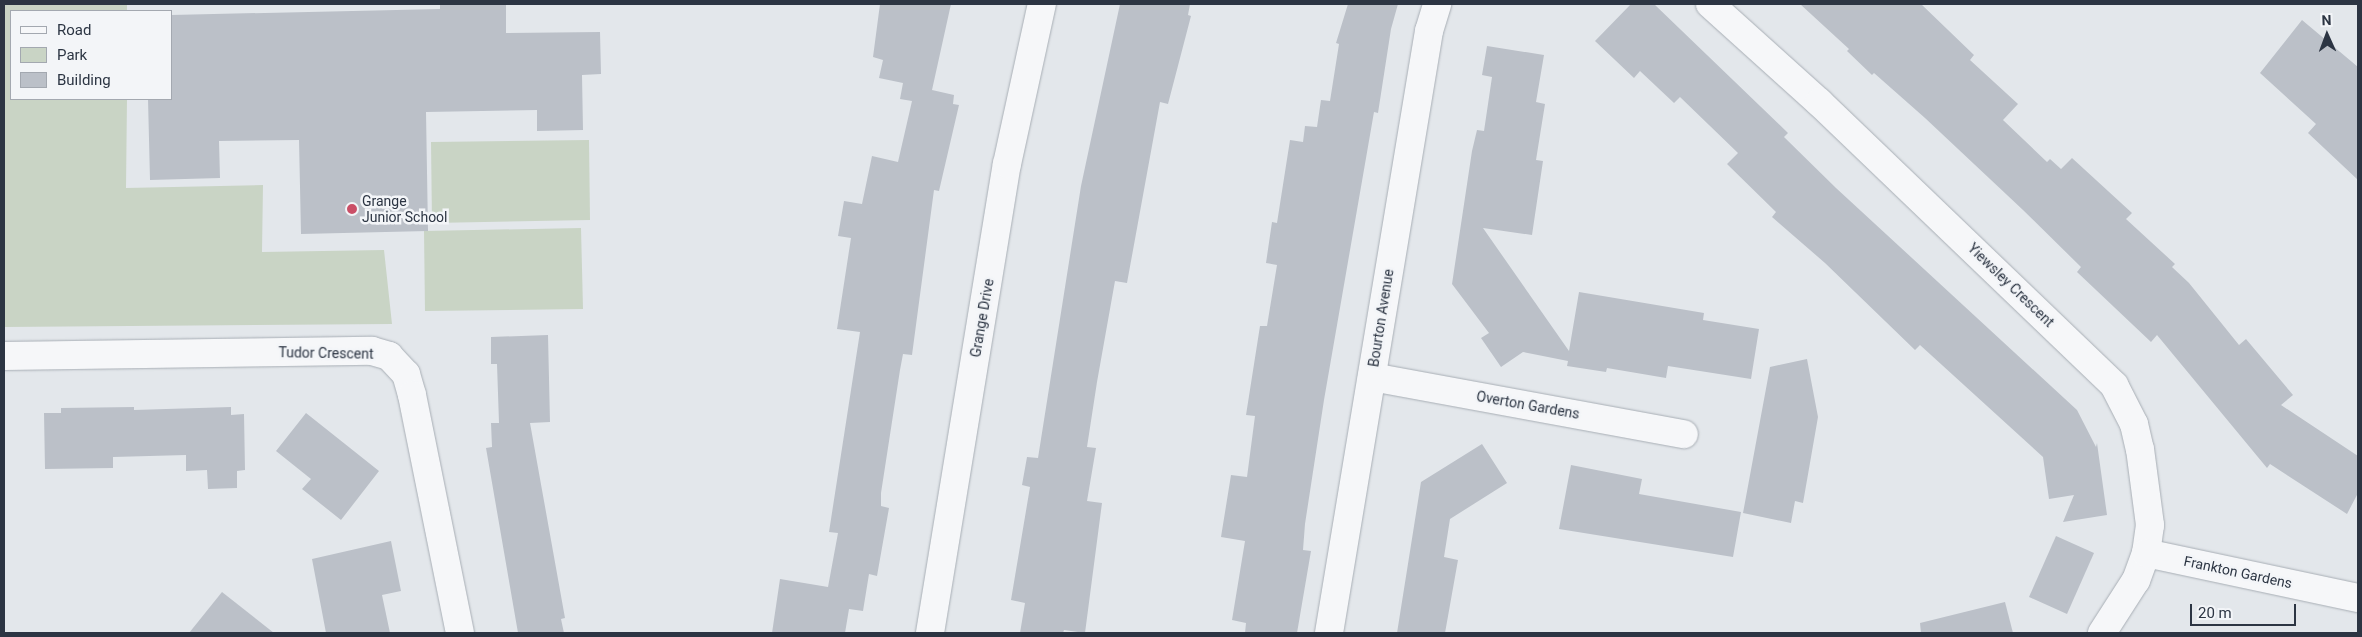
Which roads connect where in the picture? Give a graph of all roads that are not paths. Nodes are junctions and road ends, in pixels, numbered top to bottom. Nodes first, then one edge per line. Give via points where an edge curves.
1 (1042, 4) edge
2 (1437, 4) edge
3 (1710, 4) edge
4 (4, 356) edge
5 (1372, 376) junction
6 (1684, 434) dead end
7 (2146, 553) junction
8 (2358, 598) edge
9 (460, 633) edge
10 (930, 633) edge
11 (1329, 633) edge
12 (2102, 633) edge

1 - 10 street, Grange Drive via 1008,164
2 - 5 street, Bourton Avenue via 1429,31
3 - 7 street, Yiewsley Crescent via 1826,109 2114,385 2134,424 2140,449 2149,500
4 - 9 street, Tudor Crescent via 372,351 388,356 406,374 412,395
5 - 6 street, Overton Gardens
5 - 11 street, Bourton Avenue
7 - 8 street, Frankton Gardens
7 - 12 street, Yiewsley Crescent via 2136,580

